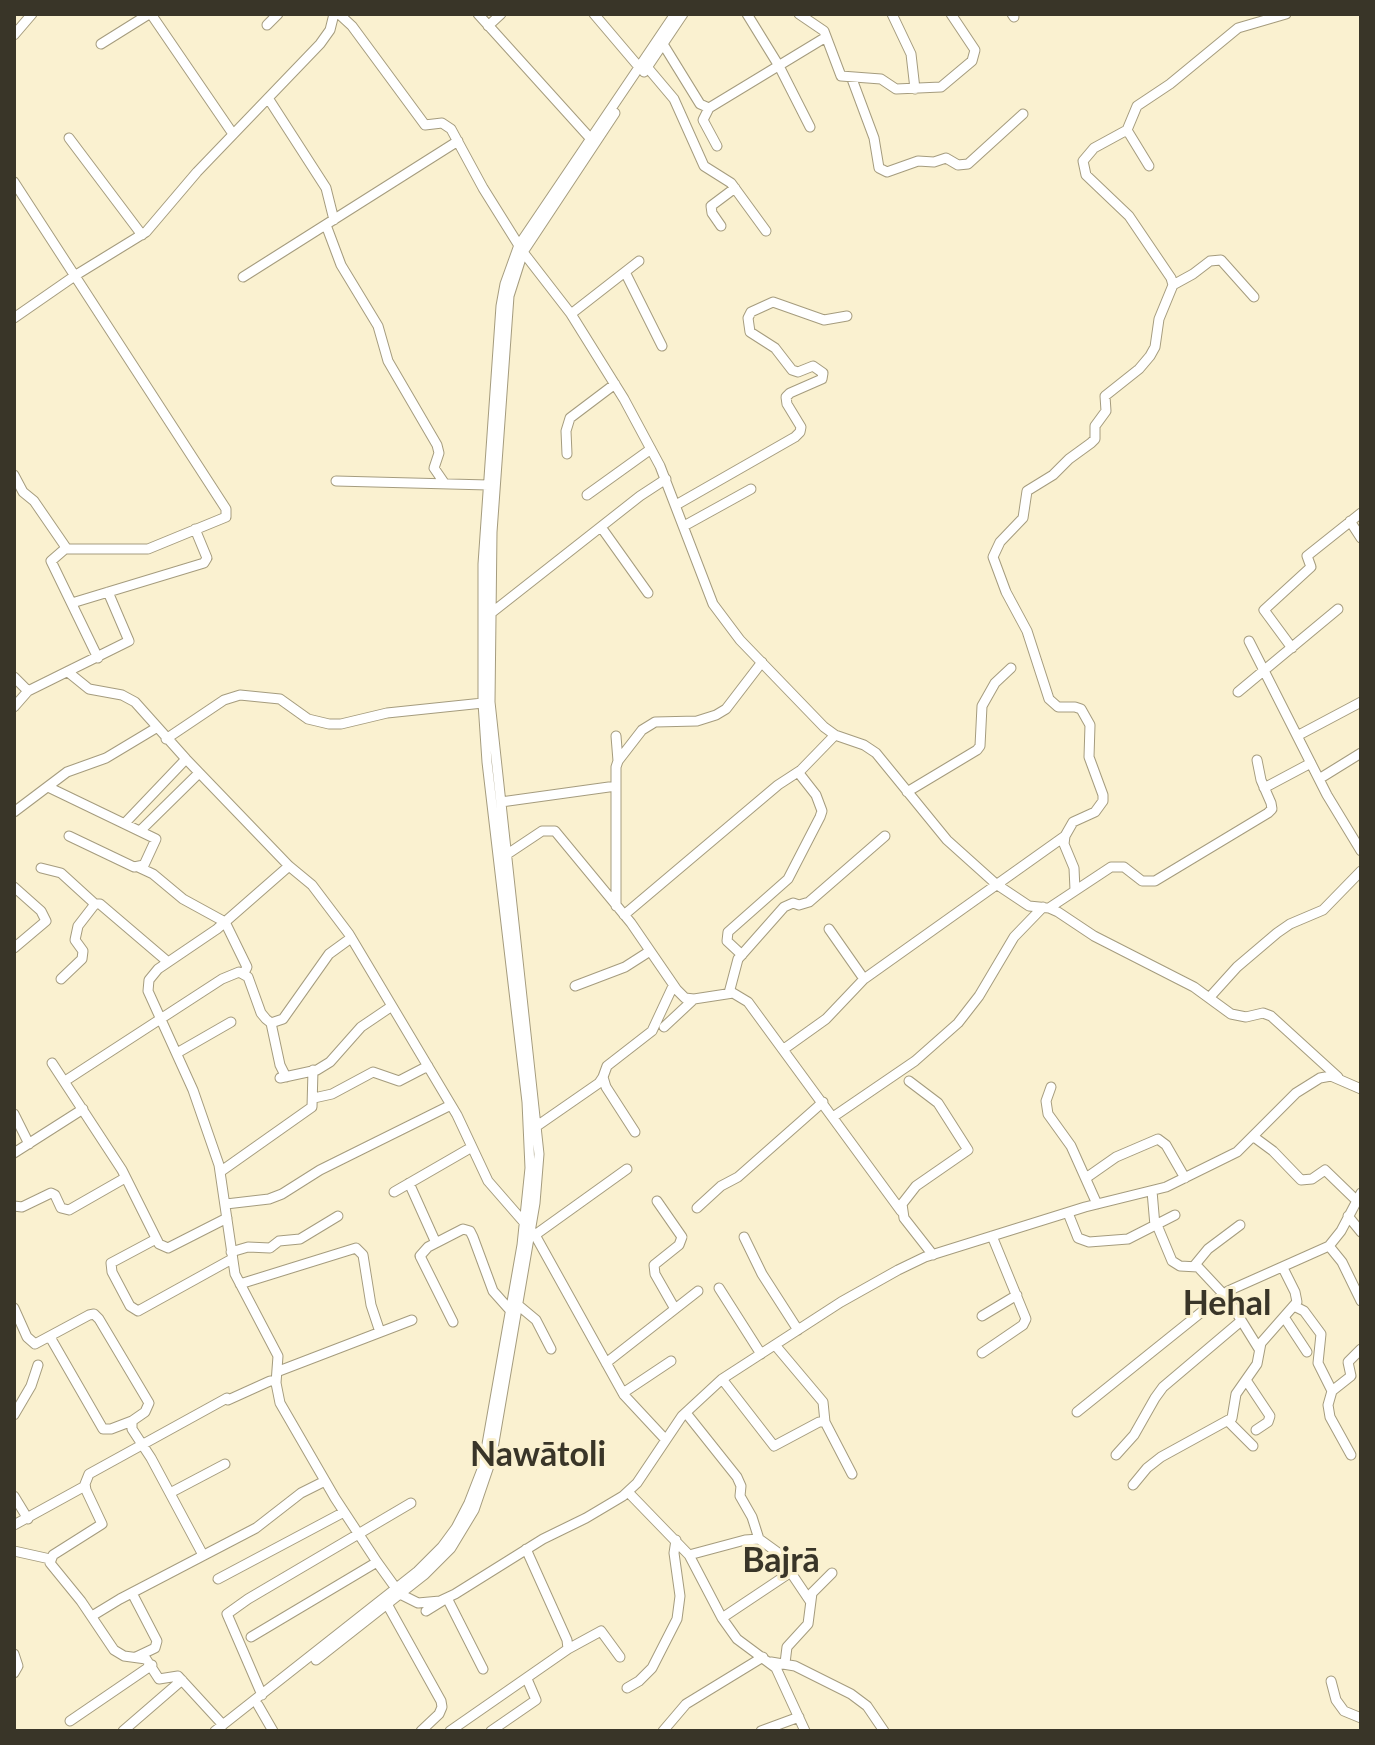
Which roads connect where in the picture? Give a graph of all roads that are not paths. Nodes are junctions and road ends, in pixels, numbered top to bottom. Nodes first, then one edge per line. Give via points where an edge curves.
1 (32, 14) edge
2 (150, 14) edge
3 (278, 14) edge
4 (337, 14) edge
5 (478, 14) edge
6 (501, 14) edge
7 (594, 14) edge
8 (675, 14) edge
9 (683, 14) edge
10 (747, 14) edge
11 (799, 14) edge
12 (892, 14) edge
13 (951, 14) edge
14 (1286, 14) edge
15 (267, 25) dead end
16 (488, 26) junction
17 (14, 35) edge
18 (826, 37) junction
19 (101, 44) dead end
20 (663, 44) junction
21 (779, 66) junction
22 (643, 67) junction
23 (852, 79) junction
24 (915, 89) junction
25 (268, 98) junction
26 (709, 108) junction
27 (1023, 114) dead end
28 (810, 127) dead end
29 (1127, 130) junction
30 (233, 134) junction
31 (69, 138) dead end
32 (590, 138) junction
33 (458, 141) junction
34 (717, 146) dead end
35 (1149, 166) dead end
36 (14, 182) edge
37 (735, 188) junction
38 (330, 222) junction
39 (721, 226) dead end
40 (766, 231) dead end
41 (142, 235) junction
42 (521, 248) junction
43 (639, 261) dead end
44 (625, 272) junction
45 (76, 275) junction
46 (243, 277) dead end
47 (1173, 285) junction
48 (1254, 297) dead end
49 (571, 314) junction
50 (847, 316) dead end
51 (14, 318) edge
52 (662, 346) dead end
53 (615, 384) junction
54 (651, 449) junction
55 (567, 454) dead end
56 (14, 475) edge
57 (666, 479) junction
58 (336, 481) dead end
59 (445, 484) junction
60 (488, 485) junction
61 (751, 489) dead end
62 (587, 495) dead end
63 (676, 505) junction
64 (1361, 513) edge
65 (1350, 521) junction
66 (684, 526) junction
67 (601, 527) junction
68 (195, 529) junction
69 (1361, 538) edge
70 (66, 548) junction
71 (108, 592) junction
72 (648, 593) dead end
73 (72, 603) junction
74 (1338, 609) dead end
75 (490, 614) junction
76 (1249, 641) dead end
77 (1292, 648) junction
78 (98, 658) junction
79 (762, 662) junction
80 (1011, 668) dead end
81 (1265, 671) junction
82 (68, 672) junction
83 (14, 677) edge
84 (28, 691) junction
85 (1238, 692) dead end
86 (1361, 702) edge
87 (483, 703) junction
88 (14, 707) edge
89 (156, 728) junction
90 (835, 735) junction
91 (616, 736) dead end
92 (1297, 736) junction
93 (166, 739) junction
94 (1361, 753) edge
95 (186, 759) junction
96 (1257, 760) dead end
97 (618, 761) junction
98 (1311, 763) junction
99 (798, 772) junction
100 (199, 773) junction
101 (1319, 779) junction
102 (616, 786) junction
103 (48, 787) junction
104 (1264, 788) junction
105 (907, 792) junction
106 (501, 802) junction
107 (14, 812) edge
108 (125, 823) junction
109 (141, 830) junction
110 (69, 836) dead end
111 (885, 836) dead end
112 (1065, 836) junction
113 (1361, 851) edge
114 (506, 855) junction
115 (289, 866) junction
116 (138, 867) junction
117 (41, 868) dead end
118 (1361, 871) edge
119 (996, 884) junction
120 (14, 887) edge
121 (1075, 890) junction
122 (95, 904) junction
123 (616, 906) junction
124 (1046, 907) junction
125 (624, 915) junction
126 (225, 922) junction
127 (829, 929) dead end
128 (351, 938) junction
129 (14, 948) edge
130 (650, 951) junction
131 (742, 955) junction
132 (168, 962) junction
133 (244, 973) junction
134 (61, 979) dead end
135 (864, 979) junction
136 (575, 986) dead end
137 (673, 986) junction
138 (729, 993) junction
139 (518, 996) junction
140 (1209, 998) junction
141 (694, 999) junction
142 (392, 1006) junction
143 (162, 1020) junction
144 (521, 1020) junction
145 (231, 1022) dead end
146 (271, 1023) junction
147 (664, 1027) dead end
148 (784, 1049) junction
149 (177, 1053) junction
150 (52, 1063) dead end
151 (428, 1066) junction
152 (313, 1070) junction
153 (603, 1077) junction
154 (1340, 1079) junction
155 (65, 1081) junction
156 (909, 1081) dead end
157 (1051, 1087) dead end
158 (1361, 1089) edge
159 (314, 1098) junction
160 (823, 1102) junction
161 (451, 1105) junction
162 (83, 1109) junction
163 (14, 1114) edge
164 (833, 1117) junction
165 (537, 1126) junction
166 (635, 1132) dead end
167 (1254, 1137) junction
168 (29, 1144) junction
169 (472, 1147) junction
170 (14, 1153) edge
171 (627, 1169) dead end
172 (220, 1172) junction
173 (125, 1178) junction
174 (1086, 1178) junction
175 (1185, 1178) junction
176 (409, 1183) junction
177 (1152, 1191) junction
178 (394, 1192) dead end
179 (1359, 1196) edge
180 (657, 1201) dead end
181 (226, 1204) junction
182 (1097, 1204) junction
183 (14, 1206) edge
184 (697, 1208) dead end
185 (901, 1211) junction
186 (1068, 1213) junction
187 (1175, 1215) dead end
188 (338, 1216) dead end
189 (1348, 1216) junction
190 (227, 1218) junction
191 (1240, 1225) dead end
192 (1156, 1226) junction
193 (530, 1229) junction
194 (1361, 1232) edge
195 (992, 1236) junction
196 (744, 1237) dead end
197 (156, 1239) junction
198 (436, 1243) junction
199 (1329, 1246) junction
200 (232, 1255) junction
201 (933, 1255) junction
202 (1194, 1266) junction
203 (1283, 1268) junction
204 (240, 1284) junction
205 (719, 1288) dead end
206 (698, 1291) dead end
207 (1017, 1295) junction
208 (1226, 1296) junction
209 (1361, 1301) edge
210 (1294, 1306) junction
211 (514, 1307) junction
212 (14, 1308) edge
213 (675, 1309) junction
214 (982, 1316) dead end
215 (1284, 1317) junction
216 (412, 1320) dead end
217 (1241, 1321) junction
218 (453, 1322) dead end
219 (798, 1330) junction
220 (380, 1332) junction
221 (50, 1337) junction
222 (775, 1345) junction
223 (551, 1349) dead end
224 (1259, 1349) junction
225 (1361, 1349) edge
226 (1307, 1352) dead end
227 (982, 1353) dead end
228 (761, 1354) junction
229 (671, 1361) dead end
230 (606, 1363) junction
231 (38, 1365) dead end
232 (278, 1376) junction
233 (1356, 1378) edge
234 (722, 1379) junction
235 (1246, 1380) junction
236 (1332, 1391) junction
237 (623, 1393) junction
238 (1077, 1412) dead end
239 (686, 1413) junction
240 (14, 1415) edge
241 (132, 1421) junction
242 (1228, 1421) junction
243 (825, 1422) junction
244 (1256, 1430) dead end
245 (665, 1439) junction
246 (142, 1445) junction
247 (1253, 1446) dead end
248 (1116, 1455) dead end
249 (1351, 1455) dead end
250 (225, 1464) dead end
251 (852, 1474) dead end
252 (325, 1481) junction
253 (1133, 1485) dead end
254 (85, 1486) junction
255 (628, 1492) junction
256 (170, 1493) junction
257 (14, 1496) edge
258 (411, 1503) dead end
259 (344, 1512) junction
260 (28, 1519) junction
261 (14, 1525) edge
262 (359, 1534) junction
263 (759, 1539) junction
264 (676, 1540) junction
265 (526, 1549) junction
266 (14, 1551) edge
267 (203, 1555) junction
268 (689, 1555) junction
269 (50, 1559) junction
270 (377, 1562) junction
271 (791, 1572) junction
272 (832, 1573) dead end
273 (218, 1579) dead end
274 (398, 1592) junction
275 (132, 1593) junction
276 (447, 1598) junction
277 (810, 1601) junction
278 (387, 1604) junction
279 (426, 1611) dead end
280 (92, 1616) junction
281 (722, 1618) junction
282 (251, 1637) dead end
283 (568, 1649) junction
284 (14, 1654) edge
285 (136, 1657) junction
286 (620, 1657) dead end
287 (767, 1660) junction
288 (785, 1663) junction
289 (152, 1665) junction
290 (483, 1669) dead end
291 (14, 1673) edge
292 (527, 1679) junction
293 (182, 1680) junction
294 (1331, 1681) dead end
295 (627, 1688) dead end
296 (262, 1695) junction
297 (258, 1705) junction
298 (799, 1717) junction
299 (1361, 1718) edge
300 (70, 1721) dead end
301 (221, 1729) edge
302 (123, 1731) edge
303 (273, 1731) edge
304 (421, 1731) edge
305 (450, 1731) edge
306 (491, 1731) edge
307 (663, 1731) edge
308 (761, 1731) edge
309 (805, 1731) edge
310 (884, 1731) edge

1 - 17 street
2 - 19 street
2 - 30 street
3 - 15 street
4 - 25 street via 320,44
4 - 33 street via 352,26 425,125 442,123
5 - 16 street
6 - 16 street
7 - 22 street
8 - 22 street
9 - 20 street
10 - 21 street
11 - 18 street
12 - 24 street via 911,54
13 - 24 street via 975,56 941,87
14 - 29 street via 1238,28 1137,106
16 - 32 street
18 - 21 street
18 - 23 street via 841,76
20 - 22 street
20 - 26 street via 700,104
21 - 26 street
21 - 28 street
22 - 32 street
22 - 37 street via 674,99 699,160
22 - 42 street
23 - 24 street via 875,77 896,89
23 - 27 street via 874,138 877,163 887,172 946,158 968,164
25 - 30 street
25 - 38 street via 326,188
26 - 34 street via 703,120
29 - 35 street
29 - 47 street via 1094,148 1083,168 1129,216
30 - 41 street
31 - 41 street
32 - 42 street
33 - 38 street
33 - 42 street
36 - 45 street
37 - 39 street via 711,206
37 - 40 street
38 - 46 street
38 - 59 street via 341,265 437,445 434,468
41 - 45 street
42 - 49 street
42 - 60 street via 501,306
42 - 75 street via 508,305
43 - 44 street
44 - 49 street
44 - 52 street
45 - 51 street
45 - 68 street via 226,509 226,517
47 - 48 street via 1210,261 1221,260
47 - 112 street via 1150,356 1105,396 1106,411 1093,429 1095,439 1027,491 1023,518 993,557 1027,631 1049,699 1058,707 1081,709 1090,725 1089,757 1103,801 1095,812 1073,822
49 - 53 street
50 - 63 street via 824,320 773,302 751,312 748,327 754,336 775,348 792,370 813,366 823,373 822,379 786,397 801,427 795,437
53 - 54 street
53 - 55 street via 570,418
54 - 57 street
54 - 62 street
56 - 70 street
57 - 63 street
57 - 67 street
58 - 59 street
59 - 60 street
60 - 87 street
61 - 66 street
63 - 66 street
64 - 65 street
65 - 69 street
65 - 77 street via 1307,556 1311,567 1264,610
66 - 79 street via 713,604
67 - 72 street
67 - 75 street
68 - 70 street via 148,549
68 - 71 street via 207,558 204,563
70 - 73 street via 51,561
71 - 73 street
71 - 78 street via 129,641
73 - 78 street
74 - 77 street
75 - 106 street via 490,702
76 - 81 street
77 - 81 street
78 - 82 street
79 - 90 street
79 - 97 street via 726,709 697,721 655,722
80 - 105 street via 982,706 977,750
81 - 85 street
81 - 92 street
82 - 84 street
82 - 89 street via 89,689 130,698
83 - 84 street
84 - 88 street
86 - 92 street
87 - 93 street via 329,724 308,719 280,699 240,695
87 - 139 street
89 - 93 street
89 - 103 street
90 - 99 street
90 - 105 street via 876,753
91 - 97 street
92 - 98 street
93 - 95 street
94 - 101 street
95 - 100 street
95 - 108 street
96 - 104 street
97 - 102 street
98 - 101 street
98 - 104 street
99 - 125 street
99 - 131 street via 822,811 788,879 728,932 727,941
100 - 109 street
100 - 115 street
101 - 113 street
102 - 106 street
102 - 123 street
103 - 107 street
103 - 108 street
104 - 121 street via 1272,809 1268,813 1163,877 1149,883 1124,867 1111,867
105 - 119 street via 947,840
106 - 114 street
108 - 109 street
109 - 116 street via 156,839
110 - 116 street
111 - 131 street via 809,902 784,907
112 - 119 street
112 - 121 street
114 - 123 street via 542,831 555,831
114 - 139 street
115 - 126 street
115 - 128 street via 312,885
116 - 126 street
117 - 122 street via 61,873
118 - 140 street via 1323,910 1277,933
119 - 124 street via 1029,906
119 - 135 street
120 - 129 street via 46,921
121 - 124 street
122 - 132 street
122 - 134 street via 80,921 76,936 82,959
123 - 125 street
124 - 140 street
124 - 164 street via 1014,937 958,1023 915,1061
125 - 130 street
126 - 132 street
126 - 133 street via 247,967
127 - 135 street
128 - 142 street
128 - 146 street via 329,954 288,1015
130 - 136 street
130 - 137 street
131 - 138 street
132 - 143 street via 148,985
133 - 143 street via 222,979
133 - 146 street via 261,1013
135 - 148 street via 826,1019
137 - 141 street
137 - 153 street via 652,1031 607,1066
138 - 141 street
138 - 148 street via 748,1002
139 - 144 street
140 - 154 street via 1238,1017 1271,1016
141 - 147 street
142 - 151 street
142 - 152 street via 361,1027 330,1062
143 - 149 street
143 - 155 street
144 - 165 street
144 - 193 street
145 - 149 street
146 - 152 street via 283,1078
148 - 160 street
149 - 172 street
150 - 155 street
151 - 159 street via 399,1081 373,1072
151 - 161 street
152 - 159 street
153 - 165 street
153 - 166 street
154 - 158 street
154 - 167 street via 1331,1076 1308,1083
155 - 162 street
156 - 185 street via 942,1108 968,1150 916,1186
157 - 174 street via 1046,1108
159 - 172 street via 308,1111
160 - 164 street
160 - 184 street
161 - 169 street
161 - 181 street via 282,1194
162 - 168 street
162 - 173 street
163 - 168 street
164 - 185 street
165 - 193 street via 538,1176
167 - 175 street via 1237,1152
167 - 179 street via 1301,1180 1325,1170
168 - 170 street
169 - 176 street
169 - 193 street via 488,1181
171 - 193 street
172 - 181 street
173 - 183 street via 69,1210 61,1208 51,1193
173 - 197 street
174 - 175 street via 1116,1157 1158,1139
174 - 182 street
175 - 177 street
176 - 178 street
176 - 198 street
177 - 182 street
177 - 192 street
179 - 189 street
180 - 213 street via 682,1237 654,1265
181 - 190 street
182 - 186 street
185 - 201 street
186 - 192 street via 1078,1238 1089,1242 1128,1239
186 - 195 street
187 - 192 street
188 - 200 street via 300,1239 270,1248 248,1247
189 - 194 street
189 - 199 street
190 - 197 street via 168,1248
190 - 200 street
191 - 202 street
192 - 202 street via 1172,1261
193 - 211 street
193 - 230 street
195 - 201 street
195 - 207 street
196 - 219 street
197 - 200 street via 111,1263 130,1306 138,1311
198 - 211 street via 463,1229 470,1231 493,1291
198 - 218 street via 423,1251 420,1261
199 - 203 street
199 - 209 street
200 - 204 street
201 - 219 street
202 - 208 street
203 - 208 street via 1233,1287
203 - 210 street via 1297,1297
204 - 220 street via 356,1248 363,1255
204 - 232 street via 278,1356
205 - 228 street
206 - 213 street
207 - 214 street
207 - 227 street via 1025,1322
208 - 217 street
208 - 238 street
210 - 215 street
210 - 236 street via 1321,1334 1318,1363
211 - 223 street via 536,1320
211 - 274 street via 491,1460 474,1510 451,1548
212 - 221 street via 30,1341
213 - 230 street
215 - 224 street
215 - 226 street
216 - 220 street
217 - 224 street
217 - 248 street via 1163,1387
219 - 222 street
220 - 232 street
221 - 241 street via 103,1429
221 - 241 street via 97,1315 149,1403
222 - 228 street
222 - 243 street via 823,1402
224 - 235 street
225 - 233 street via 1348,1362
228 - 234 street
229 - 237 street
230 - 237 street
231 - 240 street
232 - 246 street
232 - 252 street via 280,1403
233 - 236 street
234 - 239 street
234 - 243 street via 774,1446
235 - 242 street
235 - 244 street via 1270,1416
236 - 249 street via 1330,1417
237 - 245 street
239 - 245 street
239 - 263 street via 737,1477
241 - 246 street
242 - 247 street
242 - 253 street via 1161,1457
243 - 251 street
245 - 255 street
246 - 254 street via 89,1474
246 - 256 street
250 - 256 street
252 - 259 street
252 - 267 street
254 - 260 street
254 - 269 street via 102,1524
255 - 264 street
255 - 265 street
256 - 267 street
257 - 260 street
258 - 262 street
259 - 262 street
259 - 273 street
260 - 261 street
262 - 270 street
262 - 296 street via 227,1614
263 - 268 street
263 - 271 street via 772,1546
264 - 268 street
264 - 295 street via 677,1619 652,1668
265 - 276 street
265 - 283 street
266 - 269 street
267 - 275 street
268 - 281 street
269 - 280 street
270 - 274 street
270 - 282 street
271 - 277 street
271 - 281 street
272 - 277 street
274 - 276 street via 427,1604
274 - 278 street
274 - 296 street
275 - 280 street
275 - 285 street via 157,1641 155,1648
276 - 279 street
276 - 290 street
277 - 288 street via 806,1629 787,1647
278 - 297 street
278 - 304 street via 441,1701 439,1714
280 - 285 street via 114,1650
281 - 287 street via 742,1644
283 - 286 street via 601,1631
283 - 292 street
284 - 291 street
285 - 289 street
287 - 288 street
287 - 298 street via 781,1675
287 - 307 street via 686,1704
288 - 310 street via 860,1700
289 - 293 street via 159,1679
289 - 300 street
292 - 305 street
292 - 306 street via 536,1700
293 - 301 street
293 - 302 street
294 - 299 street via 1344,1711
296 - 301 street
297 - 301 street
297 - 303 street
298 - 308 street
298 - 309 street

